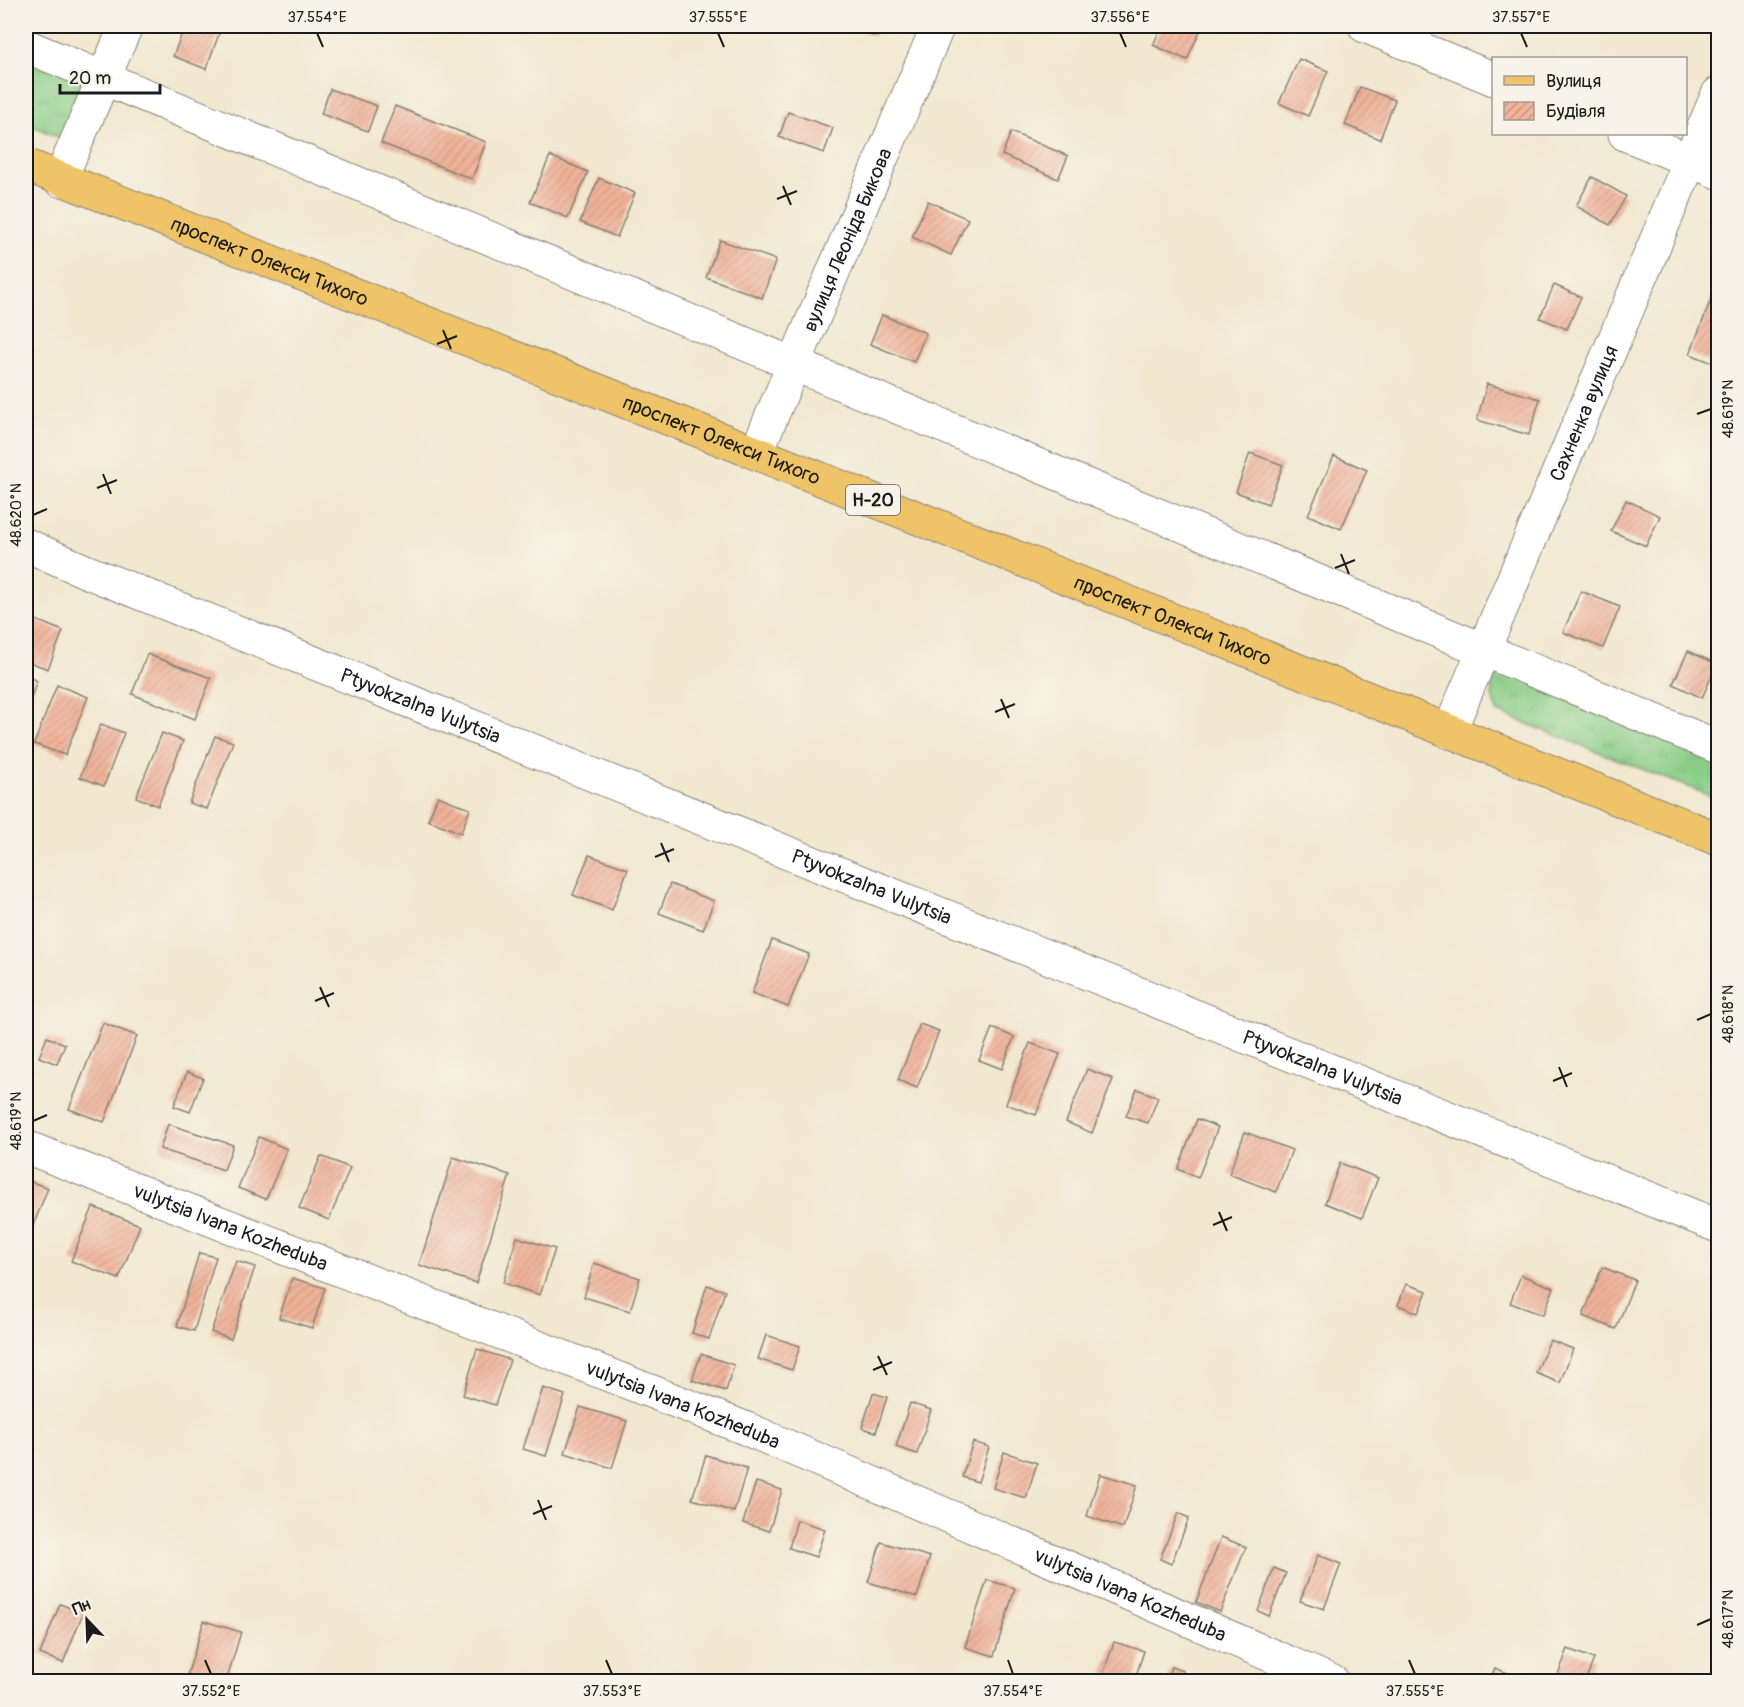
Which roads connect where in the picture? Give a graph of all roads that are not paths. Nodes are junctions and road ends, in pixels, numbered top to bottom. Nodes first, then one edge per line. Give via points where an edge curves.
1 (126, 26) edge
2 (938, 26) edge
3 (1365, 26) edge
4 (26, 46) edge
5 (1492, 78) edge
6 (103, 79) junction
7 (1719, 94) edge
8 (1628, 135) edge
9 (26, 165) edge
10 (1705, 166) edge
11 (60, 180) junction
12 (794, 364) junction
13 (756, 453) junction
14 (26, 544) edge
15 (1484, 650) junction
16 (1449, 732) junction
17 (1719, 747) edge
18 (1719, 839) edge
19 (26, 1147) edge
20 (1719, 1226) edge
21 (1333, 1682) edge

1 - 6 street
2 - 12 street, вулиця Леоніда Бикова
3 - 5 street
4 - 6 street
6 - 11 street
6 - 12 street
7 - 10 street, Сахненка вулиця
8 - 10 street
9 - 11 main road, проспект Олекси Тихого / Н-20
10 - 15 street, Сахненка вулиця
11 - 13 main road, проспект Олекси Тихого / Н-20
12 - 13 street, вулиця Леоніда Бикова
12 - 15 street
13 - 16 main road, проспект Олекси Тихого / Н-20
14 - 20 street, Ptyvokzalna Vulytsia via 107,580
15 - 16 street, Сахненка вулиця
15 - 17 street
16 - 18 main road, проспект Олекси Тихого / Н-20
19 - 21 street, vulytsia Ivana Kozheduba via 747,1429

